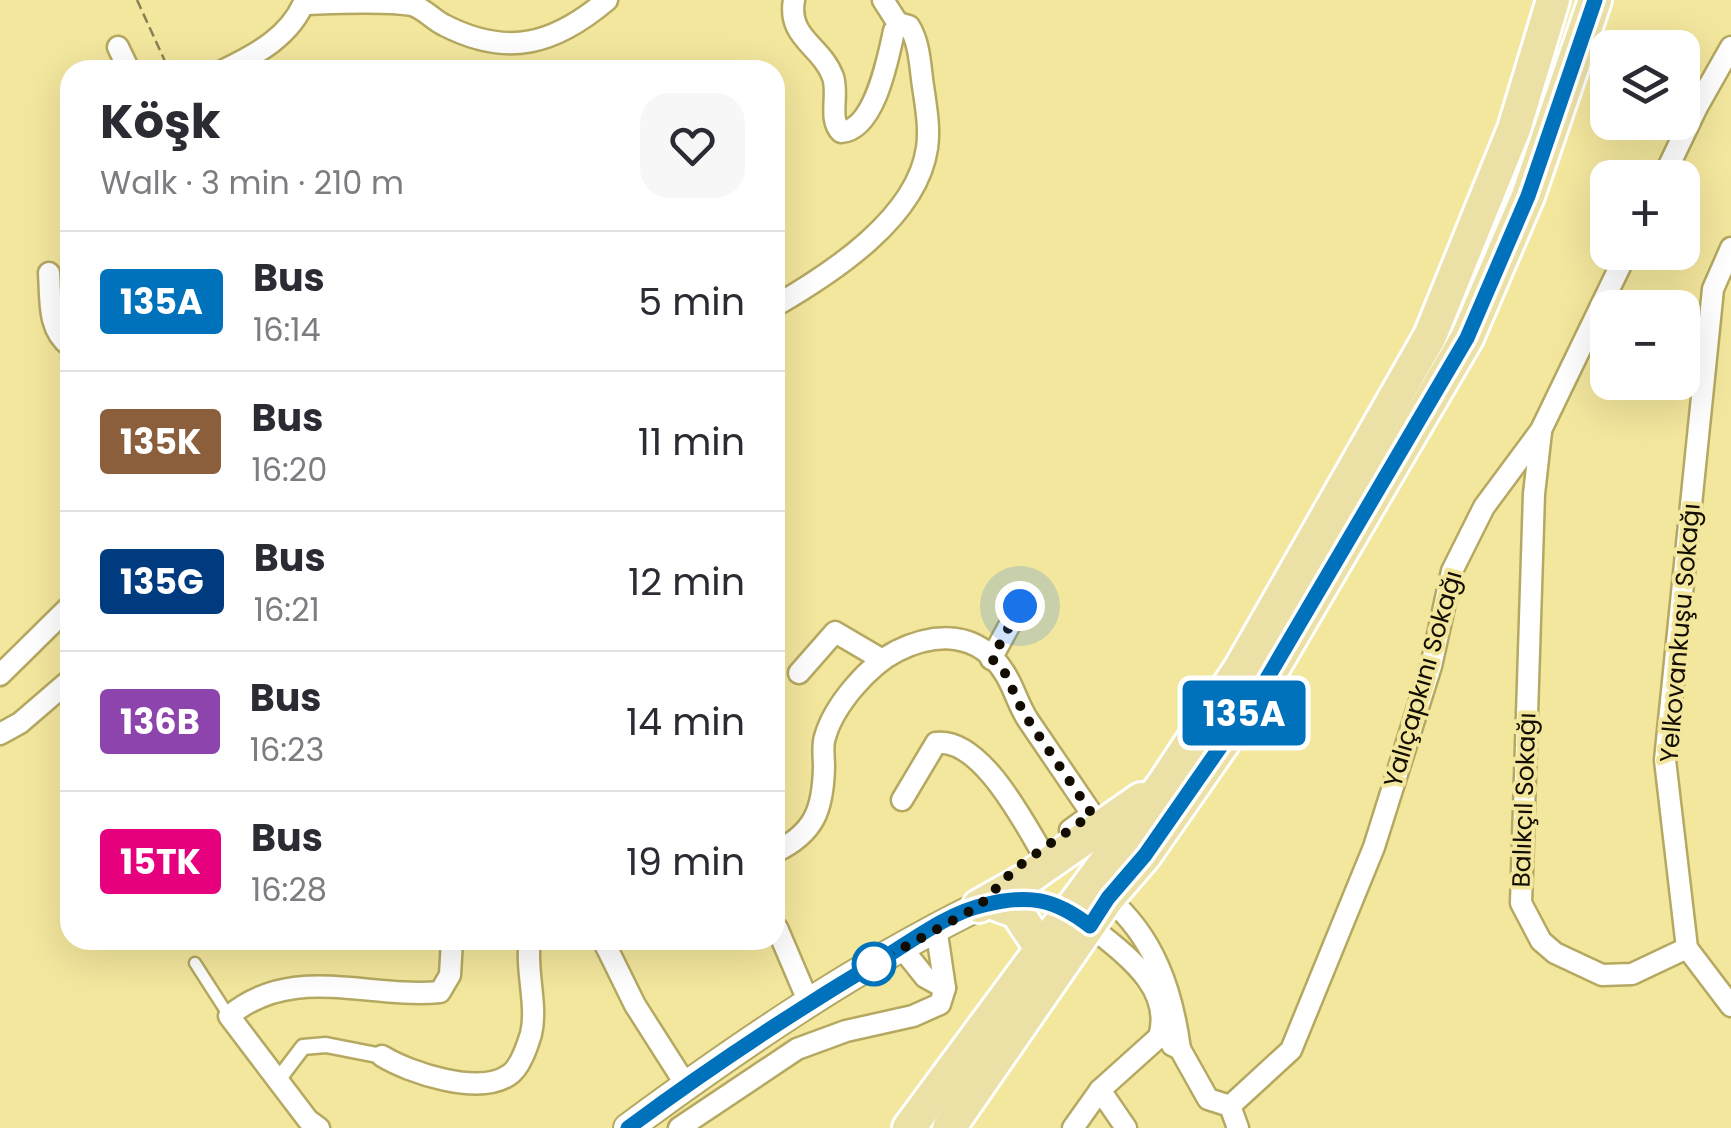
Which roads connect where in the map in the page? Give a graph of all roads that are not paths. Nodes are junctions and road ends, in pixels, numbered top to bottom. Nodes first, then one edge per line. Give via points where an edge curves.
1 (607, 0) edge
2 (794, 0) edge
3 (884, 0) edge
4 (1554, 0) edge
5 (1595, 0) edge
6 (304, 2) edge
7 (899, 25) junction
8 (118, 47) dead end
9 (1731, 47) edge
10 (124, 60) edge
11 (244, 60) edge
12 (1672, 160) edge
13 (1731, 248) edge
14 (1617, 270) edge
15 (49, 273) dead end
16 (785, 300) edge
17 (60, 338) edge
18 (1541, 430) junction
19 (1501, 482) junction
20 (1534, 494) junction
21 (1020, 606) dead end
22 (60, 616) edge
23 (881, 659) junction
24 (992, 659) junction
25 (799, 673) dead end
26 (0, 675) edge
27 (60, 688) edge
28 (0, 734) edge
29 (1185, 752) junction
30 (1165, 782) junction
31 (902, 800) dead end
32 (1092, 814) junction
33 (785, 847) edge
34 (1040, 850) junction
35 (1025, 880) junction
36 (986, 904) junction
37 (1088, 905) junction
38 (936, 927) junction
39 (901, 947) junction
40 (1040, 947) junction
41 (785, 948) edge
42 (1687, 948) junction
43 (451, 950) edge
44 (530, 950) edge
45 (608, 950) edge
46 (195, 963) dead end
47 (946, 988) junction
48 (809, 1003) junction
49 (1731, 1006) edge
50 (228, 1016) junction
51 (1159, 1036) junction
52 (1180, 1049) junction
53 (382, 1056) joint
54 (973, 1067) junction
55 (278, 1080) junction
56 (686, 1085) junction
57 (1100, 1090) junction
58 (1230, 1106) junction
59 (318, 1128) edge
60 (628, 1128) edge
61 (679, 1128) edge
62 (909, 1128) edge
63 (948, 1128) edge
64 (1074, 1128) edge
65 (1126, 1128) edge
66 (1238, 1128) edge

1 - 6 street via 544,40 500,44 440,24 410,4
2 - 7 street via 799,34 833,78 834,122 841,132 854,128 876,98
3 - 7 street
4 - 29 highway via 1514,129 1430,336
5 - 37 highway via 1528,196 1467,338 1262,687 1145,855
6 - 11 street via 283,33
7 - 16 street via 914,34 927,116 918,180 886,224
8 - 10 street
9 - 12 street
13 - 42 street, Yelkovankuşu Sokağı via 1713,288 1665,760
14 - 18 street, Yalıçapkını Sokağı
15 - 17 street
18 - 19 street, Yalıçapkını Sokağı
18 - 20 street, Balıkçıl Sokağı
19 - 20 street
19 - 58 street, Yalıçapkını Sokağı via 1452,572 1374,847 1291,1050
20 - 42 street, Balıkçıl Sokağı via 1521,903 1541,941 1602,975 1632,974
21 - 24 street
22 - 26 street
23 - 24 street via 917,641 947,636
23 - 25 street via 835,632
23 - 33 street via 824,738 824,790 814,822
24 - 32 street
27 - 28 street
29 - 30 highway
29 - 32 highway
30 - 35 highway
30 - 37 highway
31 - 34 street via 936,743 948,742 1005,790
32 - 34 street
34 - 36 street via 1000,881
35 - 36 highway
35 - 37 highway via 1055,876
36 - 37 highway
36 - 38 main road
36 - 40 highway via 1024,918
37 - 40 highway
37 - 51 street via 1150,981 1163,1022
37 - 52 street via 1130,916 1157,961 1175,1010
37 - 54 highway
38 - 39 main road
38 - 47 street
39 - 47 street via 925,977
39 - 48 main road
40 - 54 highway
41 - 48 street
42 - 49 street
43 - 50 street via 450,975 440,992 319,984 267,993
44 - 53 street via 532,1031 513,1073 485,1082 450,1081
45 - 56 street
46 - 50 lane
47 - 61 street via 940,1004 913,1016 796,1049
48 - 56 main road
50 - 55 street
51 - 52 street
51 - 57 street
52 - 58 street via 1208,1099
53 - 55 street via 303,1046
54 - 62 highway
54 - 63 highway
55 - 59 street
56 - 60 main road
57 - 64 street
57 - 65 street
58 - 66 street

